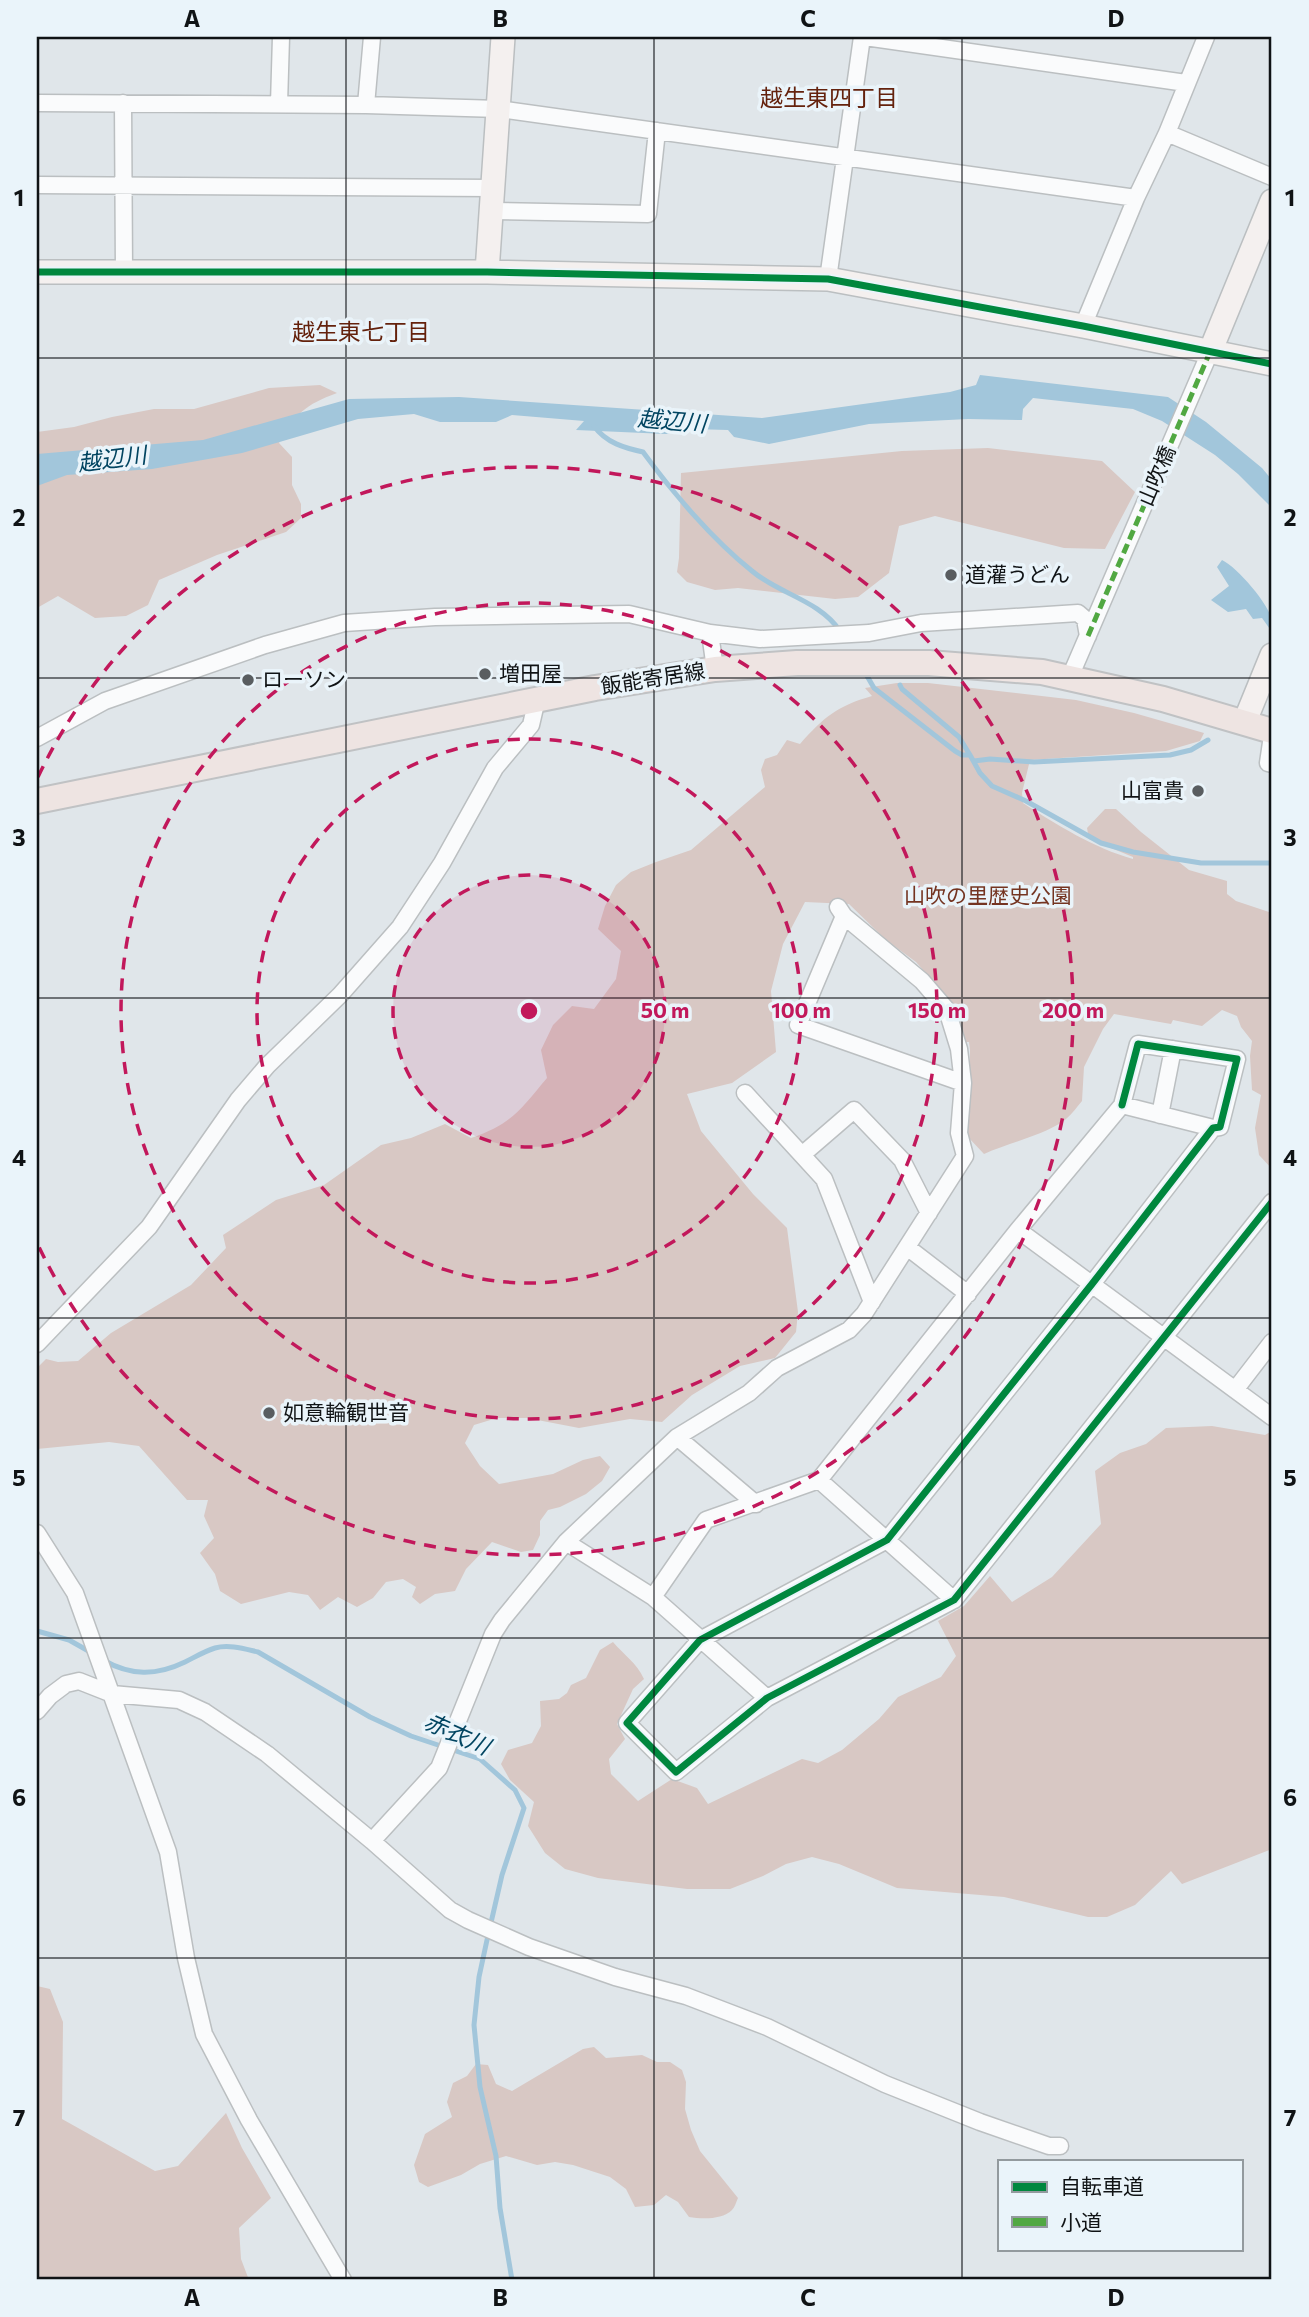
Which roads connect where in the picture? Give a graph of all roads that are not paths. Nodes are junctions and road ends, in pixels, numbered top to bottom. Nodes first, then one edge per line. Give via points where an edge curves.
1 (281, 37) edge
2 (372, 37) edge
3 (503, 37) edge
4 (863, 37) edge
5 (1206, 37) edge
6 (1186, 83) junction
7 (37, 103) edge
8 (123, 103) junction
9 (279, 104) junction
10 (366, 105) junction
11 (499, 109) junction
12 (657, 131) junction
13 (1167, 133) junction
14 (845, 158) junction
15 (1272, 177) edge
16 (37, 185) edge
17 (123, 185) junction
18 (492, 188) junction
19 (1136, 198) junction
20 (1272, 201) edge
21 (491, 211) junction
22 (37, 272) edge
23 (124, 272) junction
24 (488, 272) junction
25 (828, 279) junction
26 (1083, 326) junction
27 (1210, 352) junction
28 (1272, 364) edge
29 (710, 632) junction
30 (1088, 636) junction
31 (1268, 664) edge
32 (715, 669) junction
33 (1070, 677) junction
34 (537, 699) junction
35 (1245, 721) junction
36 (1272, 731) edge
37 (1272, 736) edge
38 (37, 738) edge
39 (1272, 764) edge
40 (37, 801) edge
41 (1173, 1049) junction
42 (963, 1083) junction
43 (745, 1093) dead end
44 (1122, 1105) junction
45 (1160, 1115) junction
46 (1213, 1128) junction
47 (803, 1154) junction
48 (1272, 1202) edge
49 (929, 1213) junction
50 (1018, 1230) junction
51 (907, 1247) junction
52 (1092, 1284) junction
53 (968, 1294) junction
54 (872, 1302) junction
55 (1163, 1337) junction
56 (1272, 1342) edge
57 (37, 1344) edge
58 (1235, 1390) junction
59 (1272, 1417) edge
60 (677, 1437) junction
61 (819, 1480) junction
62 (756, 1504) junction
63 (37, 1533) edge
64 (887, 1540) junction
65 (566, 1542) junction
66 (653, 1597) junction
67 (954, 1600) junction
68 (699, 1640) junction
69 (112, 1694) junction
70 (767, 1698) junction
71 (37, 1711) edge
72 (372, 1840) junction
73 (1060, 2147) dead end
74 (343, 2280) edge

1 - 9 street
2 - 10 street
3 - 11 street
4 - 6 street
4 - 14 street
5 - 6 street
6 - 13 street
7 - 8 street
8 - 9 street
8 - 17 street
9 - 10 street
10 - 11 street
11 - 12 street
11 - 18 street
12 - 14 street
12 - 21 street via 648,214
13 - 15 street
13 - 19 street
14 - 19 street
14 - 25 street
16 - 17 street
17 - 18 street
17 - 23 street
18 - 21 street
19 - 26 street
20 - 27 street
21 - 24 street
22 - 23 street
23 - 24 street
24 - 25 street
25 - 26 street
26 - 27 street
27 - 28 street
27 - 30 street, 山吹橋
29 - 30 street via 787,638 869,633 920,623 1078,613 1085,619
29 - 32 street
29 - 38 street via 629,614 344,623 265,645 105,701
30 - 33 street, 山吹橋
31 - 35 street
32 - 33 main road, 飯能寄居線 via 797,663 929,663
32 - 34 main road, 飯能寄居線
33 - 35 main road, 飯能寄居線
34 - 40 main road, 飯能寄居線
34 - 57 street via 531,725 495,768 400,927 238,1100 149,1227
35 - 36 main road, 飯能寄居線
37 - 39 street via 1268,763
41 - 44 street via 1138,1044
41 - 45 street
41 - 46 street via 1237,1059 1220,1127
42 - 42 street via 947,1010 922,981 841,911 798,1025
42 - 49 street via 959,1133 965,1156
43 - 47 street
44 - 45 street
44 - 50 street
45 - 46 street
46 - 52 street
47 - 49 street via 854,1110 902,1160
47 - 54 street via 824,1179
48 - 55 street
49 - 51 street
50 - 52 street
50 - 53 street
51 - 53 street
51 - 54 street
52 - 55 street
52 - 64 street
53 - 61 street
54 - 60 street via 849,1330 778,1368 749,1393
55 - 58 street
55 - 67 street
56 - 58 street
58 - 59 street
60 - 62 street
60 - 65 street
61 - 62 street
61 - 64 street
62 - 66 street via 706,1520
63 - 69 street via 75,1592
64 - 67 street
64 - 68 street
65 - 66 street
65 - 72 street via 493,1634 439,1768
66 - 68 street
67 - 70 street
68 - 70 street
68 - 70 street via 627,1723 676,1772
69 - 71 street via 79,1681 66,1684
69 - 72 street via 168,1697 205,1712 267,1754
69 - 74 street via 168,1852 204,2034
72 - 73 street via 450,1910 508,1938 615,1977 686,1996 767,2027 897,2089 1049,2147

